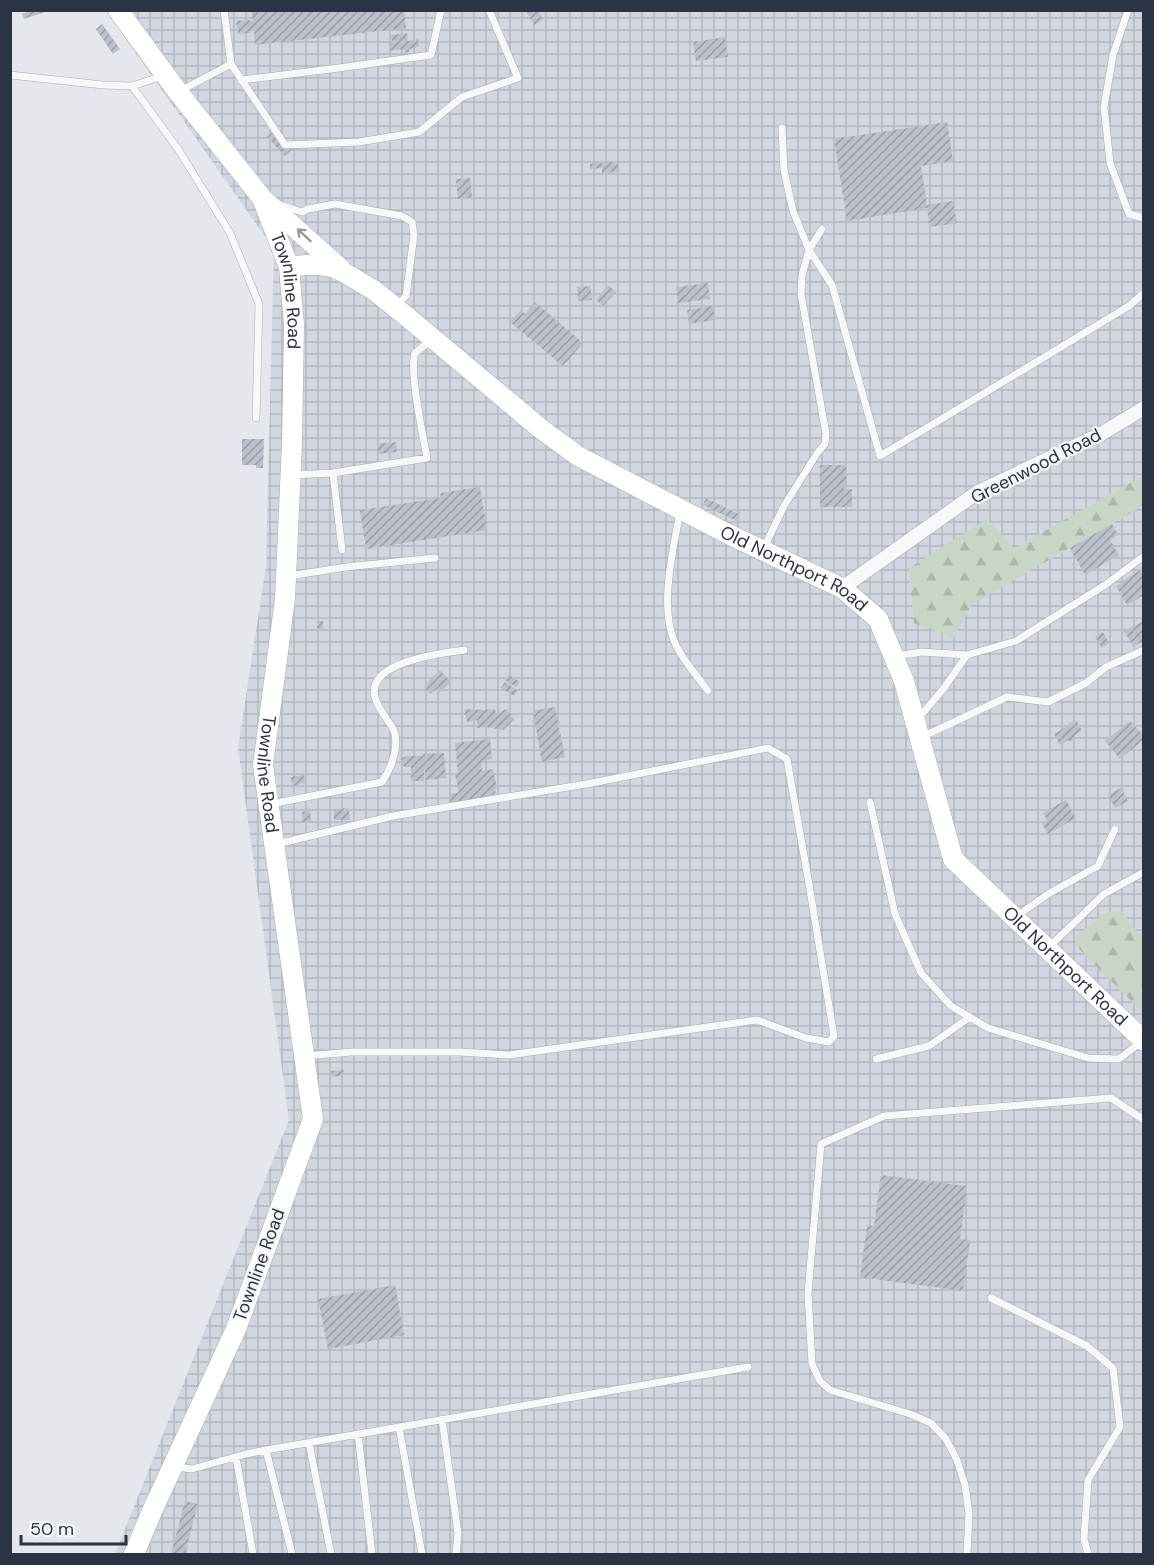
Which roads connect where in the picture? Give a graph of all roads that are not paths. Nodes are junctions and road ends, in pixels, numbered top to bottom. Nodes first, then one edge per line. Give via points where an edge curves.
1 (118, 10) edge
2 (225, 10) edge
3 (441, 10) edge
4 (489, 10) edge
5 (1128, 10) edge
6 (231, 64) junction
7 (10, 75) edge
8 (165, 75) junction
9 (241, 80) junction
10 (132, 86) junction
11 (178, 92) junction
12 (782, 128) dead end
13 (262, 198) junction
14 (1143, 218) edge
15 (822, 229) dead end
16 (809, 250) junction
17 (289, 267) junction
18 (345, 273) junction
19 (1143, 293) edge
20 (396, 308) junction
21 (433, 338) junction
22 (1143, 408) edge
23 (256, 418) dead end
24 (333, 472) junction
25 (291, 475) junction
26 (681, 509) junction
27 (342, 550) dead end
28 (763, 550) junction
29 (1143, 556) edge
30 (435, 558) dead end
31 (286, 576) junction
32 (842, 588) junction
33 (464, 650) dead end
34 (1143, 650) edge
35 (967, 655) junction
36 (894, 657) junction
37 (708, 691) dead end
38 (917, 730) junction
39 (870, 802) dead end
40 (269, 804) junction
41 (1115, 829) dead end
42 (274, 845) junction
43 (1143, 872) edge
44 (1014, 918) junction
45 (1047, 949) junction
46 (970, 1017) junction
47 (1143, 1041) edge
48 (304, 1056) junction
49 (876, 1059) dead end
50 (1143, 1120) edge
51 (991, 1298) dead end
52 (748, 1367) dead end
53 (442, 1419) junction
54 (399, 1427) junction
55 (358, 1434) junction
56 (309, 1443) junction
57 (266, 1450) junction
58 (236, 1457) junction
59 (172, 1467) junction
60 (134, 1554) edge
61 (253, 1554) edge
62 (292, 1554) edge
63 (331, 1554) edge
64 (372, 1554) edge
65 (422, 1554) edge
66 (456, 1554) edge
67 (968, 1554) edge
68 (1088, 1554) edge

1 - 8 main road, Townline Road
2 - 6 lane
3 - 9 lane via 431,55
4 - 9 lane via 518,78 462,97 419,132 359,142 285,145
5 - 14 lane via 1113,55 1104,107 1110,164 1129,213
6 - 9 lane
6 - 11 lane
7 - 10 lane
8 - 10 lane
8 - 11 main road, Townline Road
10 - 23 lane via 178,149 230,233 258,304
11 - 13 main road, Townline Road
12 - 16 lane via 784,170 793,211
13 - 17 main road, Townline Road
18 -> 13 main road, Old Northport Road
13 - 20 lane via 302,212 335,204 402,216 412,222 414,235 406,296
15 - 16 lane
16 - 19 lane via 832,285 880,456 1129,306
16 - 28 lane via 801,294 825,444 784,506
17 - 18 main road, Old Northport Road via 319,265
17 - 25 main road, Townline Road via 294,325
18 - 20 main road, Old Northport Road
20 - 21 main road, Old Northport Road
21 - 24 lane via 414,356 416,397 427,458
21 - 26 main road, Old Northport Road via 578,456
22 - 32 street, Greenwood Road via 1101,434 978,492
24 - 25 lane
24 - 27 lane
25 - 31 main road, Townline Road
26 - 28 main road, Old Northport Road
26 - 37 lane via 670,569 668,617 677,648
28 - 32 main road, Old Northport Road
29 - 35 lane via 1106,585 1016,641
30 - 31 lane
31 - 40 main road, Townline Road via 263,765
32 - 36 main road, Old Northport Road via 878,619
33 - 40 lane via 405,662 378,680 374,695 395,732 394,754 382,782
34 - 38 lane via 1048,702 1007,697
35 - 36 lane via 922,651
35 - 38 lane
36 - 38 main road, Old Northport Road
38 - 44 main road, Old Northport Road via 953,859
39 - 46 lane via 895,914 921,973 951,1006
40 - 42 main road, Townline Road
41 - 44 lane via 1098,866
42 - 48 main road, Townline Road
42 - 48 lane via 393,816 768,748 787,759 834,1036 829,1042 806,1038 757,1020 509,1055 352,1052
43 - 45 lane via 1104,894
44 - 45 main road, Old Northport Road
45 - 47 main road, Old Northport Road
46 - 47 lane via 988,1028 1088,1058 1119,1059
46 - 49 lane via 929,1046
48 - 59 main road, Townline Road via 314,1119 236,1329
50 - 67 lane via 1110,1098 884,1116 821,1144 808,1293 812,1364 820,1381 830,1390 910,1414 930,1423 946,1439 965,1485
51 - 68 lane via 1087,1346 1113,1368 1120,1427 1088,1480 1084,1539
52 - 53 lane
53 - 54 lane
53 - 66 lane via 458,1533
54 - 55 lane
54 - 65 lane
55 - 56 lane
55 - 64 lane
56 - 57 lane
56 - 63 lane
57 - 58 lane
57 - 62 lane
58 - 59 lane via 192,1469
58 - 61 lane
59 - 60 main road, Townline Road

